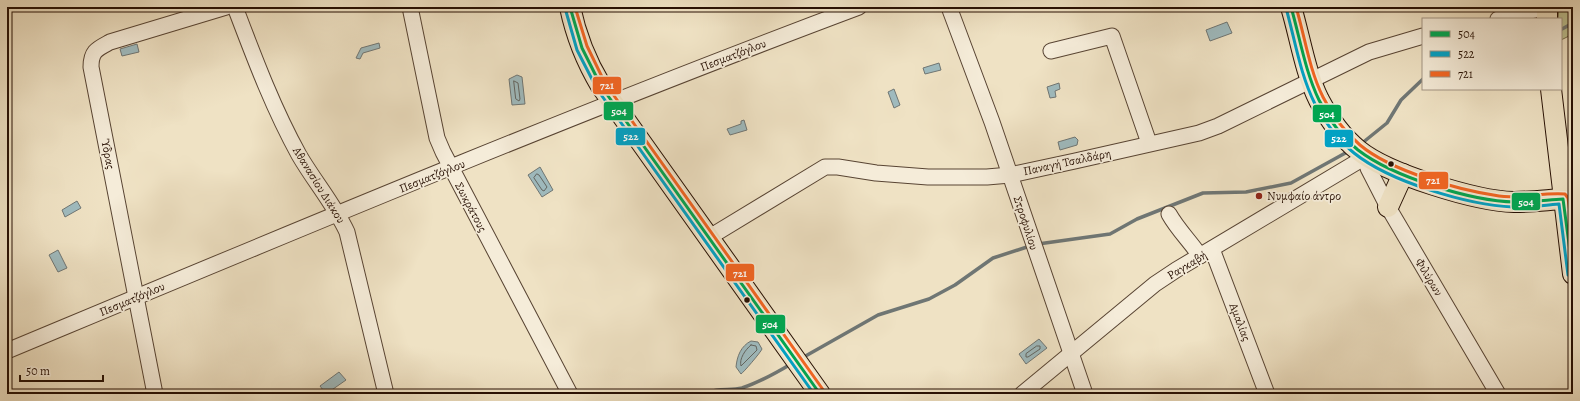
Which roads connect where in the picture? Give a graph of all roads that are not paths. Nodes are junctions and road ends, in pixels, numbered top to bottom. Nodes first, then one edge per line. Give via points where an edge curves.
1 (226, 7) edge
2 (235, 7) edge
3 (410, 7) edge
4 (570, 7) edge
5 (859, 7) edge
6 (949, 7) edge
7 (1291, 7) edge
8 (1547, 7) edge
9 (1502, 18) edge
10 (1547, 18) edge
11 (1422, 36) edge
12 (1051, 51) dead end
13 (1311, 81) junction
14 (1550, 90) edge
15 (612, 103) junction
16 (1150, 143) junction
17 (1366, 156) junction
18 (450, 168) junction
19 (1403, 174) junction
20 (1010, 175) junction
21 (1563, 198) junction
22 (1388, 207) junction
23 (338, 213) junction
24 (1169, 214) dead end
25 (708, 238) junction
26 (1206, 253) junction
27 (1573, 274) edge
28 (135, 297) junction
29 (7, 351) edge
30 (1071, 353) junction
31 (155, 394) edge
32 (386, 394) edge
33 (570, 394) edge
34 (820, 394) edge
35 (1022, 394) edge
36 (1085, 394) edge
37 (1268, 394) edge
38 (1498, 394) edge

1 - 28 street, Ύδρας via 110,42 97,49 91,56
2 - 23 street, Αθανασίου Διάκου via 285,128 300,156
3 - 18 street, Σωκράτους via 437,138
4 - 15 main road via 585,56
5 - 15 street, Πεσματζόγλου
6 - 20 street, Στροφυλίου
7 - 13 main road
8 - 9 street
8 - 10 main road
11 - 13 street, Παναγή Τσαλδάρη via 1370,52
12 - 16 street via 1112,36
13 - 16 street, Παναγή Τσαλδάρη via 1218,126 1199,133
13 - 17 main road via 1329,116 1350,143
14 - 21 main road
15 - 18 street, Πεσματζόγλου
15 - 25 main road
16 - 20 street, Παναγή Τσαλδάρη
17 - 19 main road
17 - 22 street, Φιλύρων via 1368,168
17 - 26 street, Ραγκαβή
18 - 23 street, Πεσματζόγλου
18 - 33 street, Σωκράτους
19 - 21 main road via 1472,196 1496,200 1515,202
19 - 22 main road
20 - 25 street, Παναγή Τσαλδάρη via 928,177 825,167
20 - 30 street, Στροφυλίου
21 - 27 main road
22 - 38 street, Φιλύρων
23 - 28 street, Πεσματζόγλου
23 - 32 street, Αθανασίου Διάκου via 347,232 355,260
24 - 26 street, Αμαλίας via 1180,233
25 - 34 main road
26 - 30 street, Ραγκαβή via 1155,284
26 - 37 street, Αμαλίας
28 - 29 street, Πεσματζόγλου
28 - 31 street, Ύδρας
30 - 35 street, Ραγκαβή
30 - 36 street, Στροφυλίου

